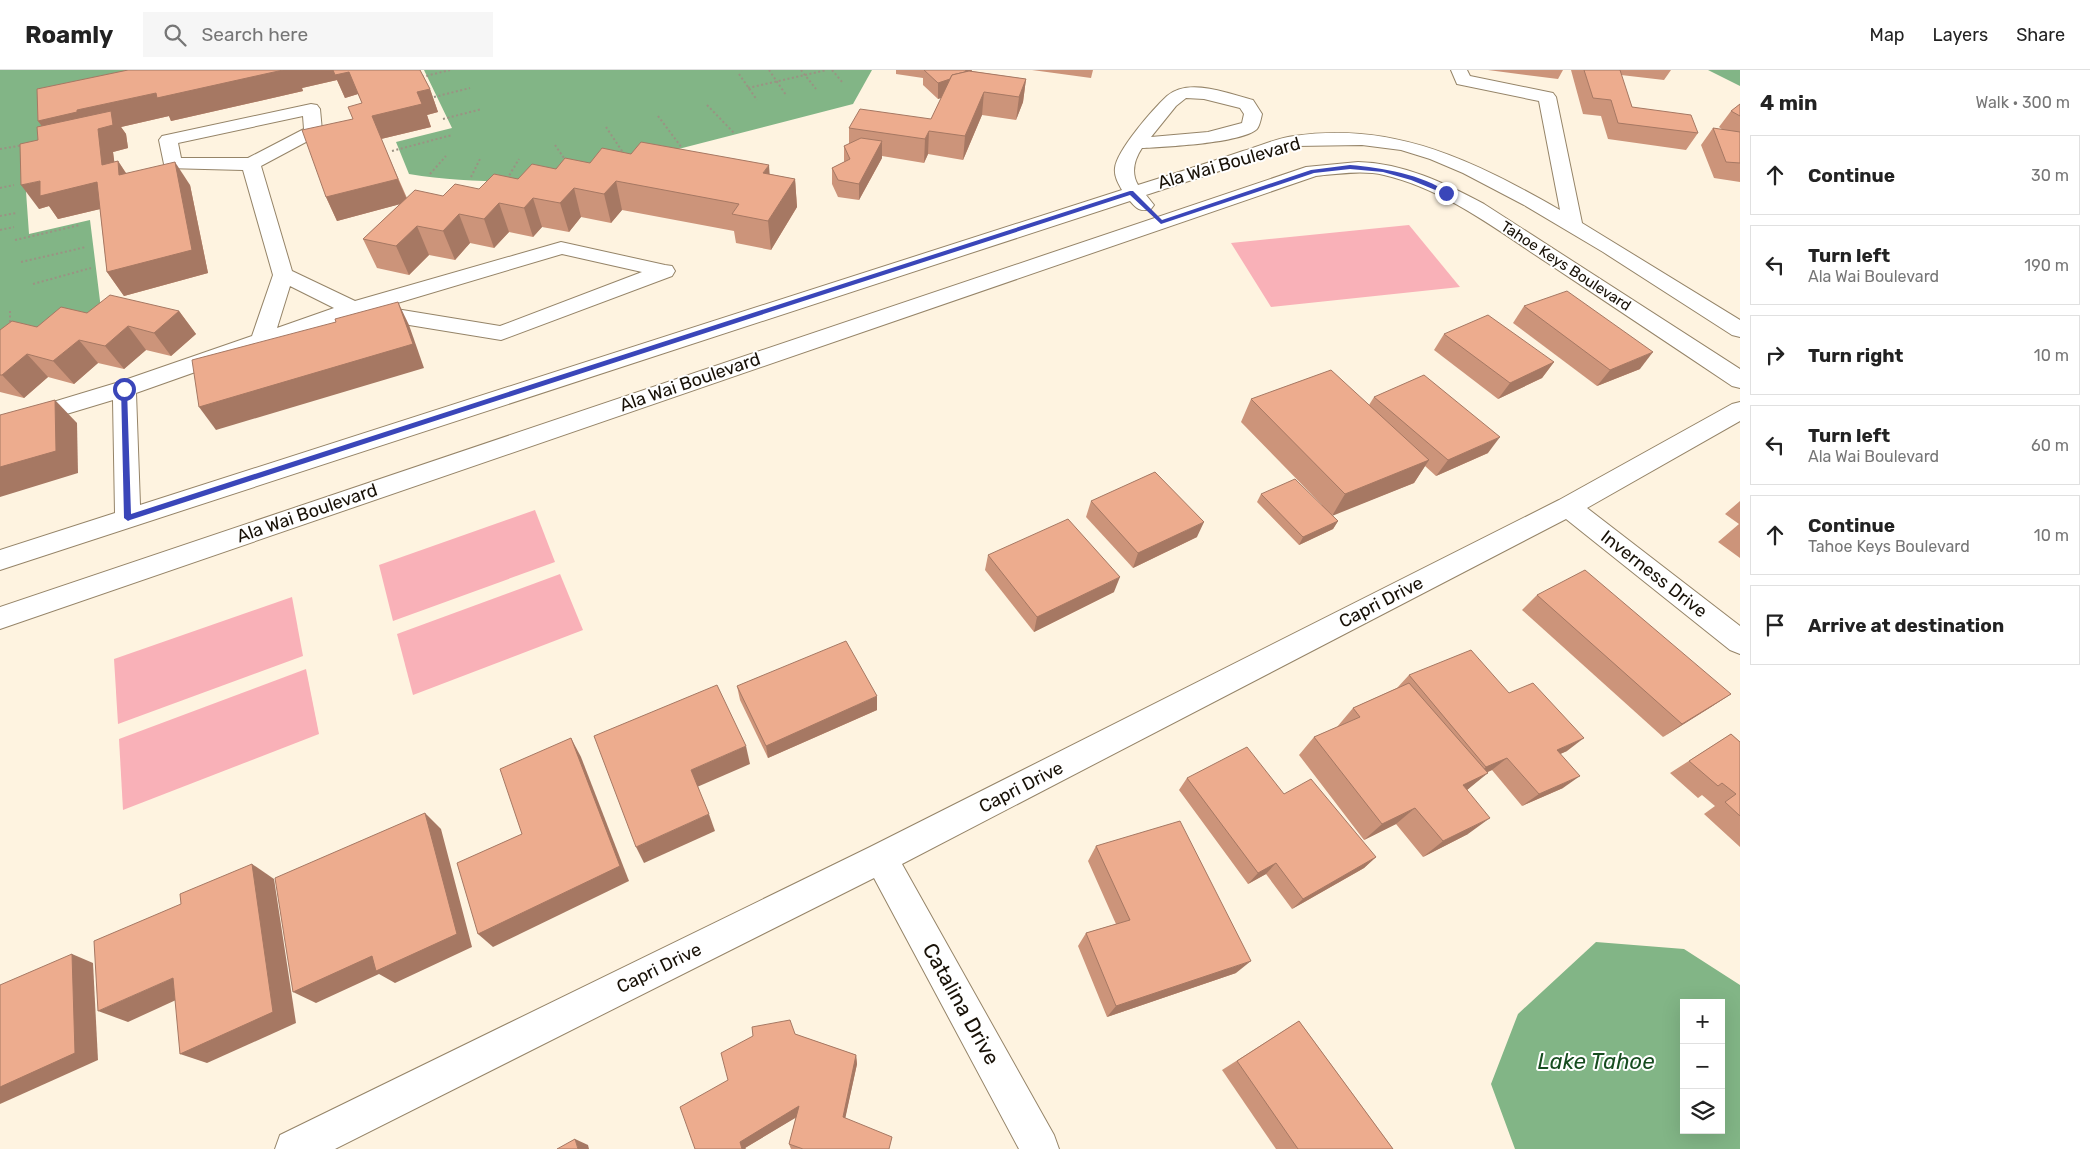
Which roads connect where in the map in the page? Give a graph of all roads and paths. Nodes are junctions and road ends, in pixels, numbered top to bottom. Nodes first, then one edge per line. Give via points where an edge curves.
1 (450, 70) edge
2 (768, 70) edge
3 (801, 70) edge
4 (827, 70) edge
5 (832, 70) edge
6 (1459, 70) edge
7 (739, 74) dead end
8 (805, 75) junction
9 (422, 77) edge
10 (777, 81) junction
11 (843, 83) dead end
12 (470, 88) dead end
13 (748, 88) junction
14 (816, 89) dead end
15 (786, 95) dead end
16 (434, 97) dead end
17 (757, 100) dead end
18 (707, 105) dead end
19 (482, 109) dead end
20 (658, 116) dead end
21 (444, 119) dead end
22 (606, 127) dead end
23 (735, 134) dead end
24 (452, 135) dead end
25 (1377, 141) joint
26 (30, 143) edge
27 (1136, 143) junction
28 (556, 145) dead end
29 (682, 148) edge
30 (0, 150) edge
31 (392, 151) dead end
32 (624, 155) edge
33 (446, 156) dead end
34 (480, 159) dead end
35 (519, 159) dead end
36 (251, 164) junction
37 (571, 168) edge
38 (1384, 170) joint
39 (430, 174) dead end
40 (471, 177) dead end
41 (505, 182) edge
42 (14, 185) dead end
43 (0, 188) edge
44 (1132, 192) junction
45 (16, 213) dead end
46 (0, 216) edge
47 (1161, 222) junction
48 (80, 225) dead end
49 (1573, 225) junction
50 (14, 227) dead end
51 (0, 230) edge
52 (15, 240) dead end
53 (86, 247) dead end
54 (21, 262) dead end
55 (91, 268) dead end
56 (283, 275) junction
57 (33, 284) dead end
58 (353, 309) junction
59 (10, 311) dead end
60 (1740, 330) edge
61 (10, 331) edge
62 (261, 342) junction
63 (1740, 380) edge
64 (124, 389) junction
65 (1740, 410) edge
66 (0, 426) edge
67 (1568, 507) junction
68 (128, 518) junction
69 (0, 560) edge
70 (0, 618) edge
71 (1740, 642) edge
72 (882, 858) junction
73 (294, 1149) edge
74 (1040, 1149) edge

1 - 9 path
2 - 10 path
3 - 8 path
4 - 8 path
5 - 11 path
6 - 49 street via 1463,80 1548,97
7 - 13 path
8 - 10 path
8 - 14 path
10 - 13 path
10 - 15 path
12 - 16 path
13 - 17 path
18 - 23 path
19 - 21 path
20 - 29 path
22 - 32 path
24 - 31 path
25 - 44 street, Ala Wai Boulevard via 1332,138 1294,141
25 - 49 street, Tahoe Keys Boulevard via 1433,154 1486,177
26 - 30 path
27 - 27 street via 1178,95 1191,93 1220,97 1247,104 1253,114 1250,126 1228,135 1200,140
27 - 44 street via 1125,158 1123,172
28 - 37 path
33 - 39 path
34 - 40 path
35 - 41 path
36 - 36 street via 314,131 311,109 168,140 173,164
36 - 56 street
38 - 47 street, Ala Wai Boulevard via 1350,167 1313,171
38 - 63 street, Tahoe Keys Boulevard via 1413,178 1446,193 1501,224
42 - 43 path
44 - 47 street
44 - 68 street, Ala Wai Boulevard
45 - 46 path
47 - 70 street, Ala Wai Boulevard
48 - 52 path
49 - 60 street, Tahoe Keys Boulevard
50 - 51 path
53 - 54 path
55 - 57 path
56 - 58 street
56 - 62 street
58 - 58 street via 561,248 665,271 501,333
58 - 62 street
59 - 61 path
62 - 64 street
64 - 66 street
64 - 68 street
65 - 67 street, Capri Drive
67 - 71 street, Inverness Drive
67 - 72 street, Capri Drive
68 - 69 street, Ala Wai Boulevard
72 - 73 street, Capri Drive
72 - 74 street, Catalina Drive

